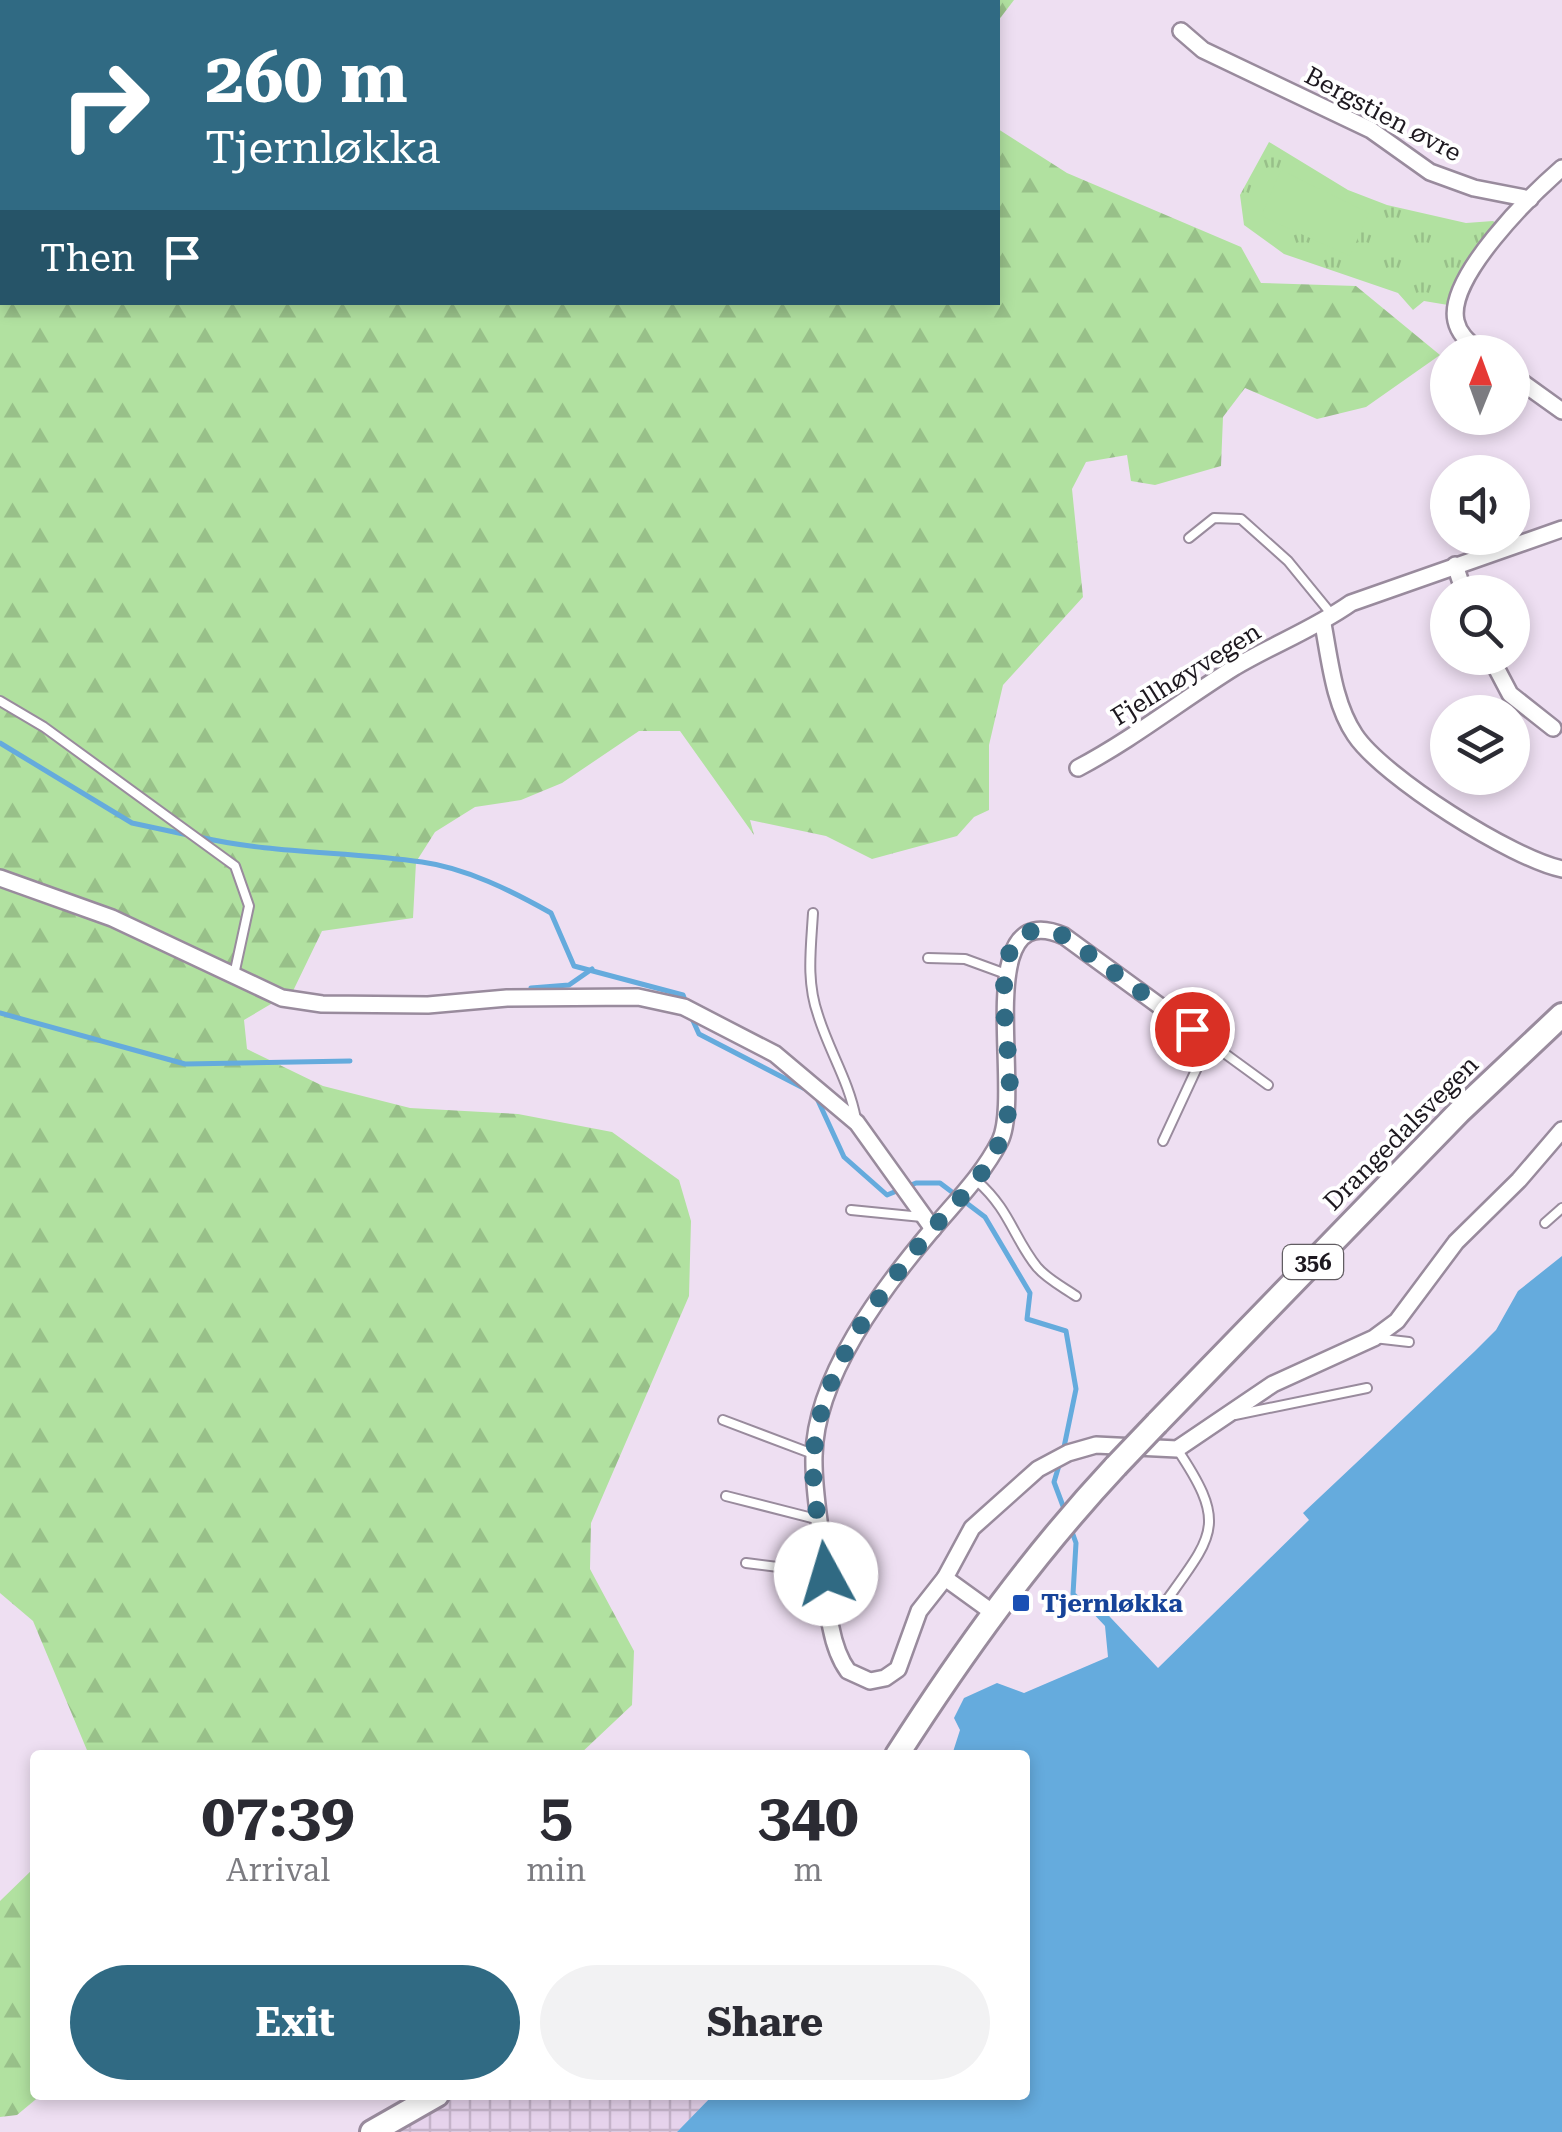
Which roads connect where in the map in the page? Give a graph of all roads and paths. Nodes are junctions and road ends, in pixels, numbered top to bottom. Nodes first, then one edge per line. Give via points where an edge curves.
1 (1181, 30) dead end
2 (1562, 168) edge
3 (1530, 199) junction
4 (1466, 335) edge
5 (1530, 388) edge
6 (1562, 412) edge
7 (1562, 529) edge
8 (1188, 538) dead end
9 (1455, 565) junction
10 (1458, 575) edge
11 (1328, 620) junction
12 (1499, 675) edge
13 (0, 701) edge
14 (1553, 728) dead end
15 (1078, 768) dead end
16 (1562, 868) edge
17 (0, 878) edge
18 (813, 913) dead end
19 (928, 958) dead end
20 (1006, 974) junction
21 (233, 978) junction
22 (1562, 1015) edge
23 (1209, 1042) junction
24 (1268, 1084) dead end
25 (856, 1123) junction
26 (1562, 1130) edge
27 (1162, 1141) dead end
28 (976, 1181) junction
29 (1562, 1208) edge
30 (851, 1210) dead end
31 (927, 1223) junction
32 (1545, 1223) dead end
33 (1076, 1296) dead end
34 (1374, 1338) junction
35 (1409, 1342) dead end
36 (1368, 1388) dead end
37 (1229, 1415) junction
38 (723, 1420) dead end
39 (1178, 1449) junction
40 (814, 1454) junction
41 (726, 1496) dead end
42 (820, 1520) junction
43 (746, 1563) dead end
44 (826, 1574) junction
45 (944, 1578) junction
46 (1164, 1604) dead end
47 (992, 1612) junction
48 (900, 1750) edge
49 (429, 2100) edge
50 (372, 2132) edge

1 - 3 street, Bergstien øvre via 1203,50 1371,130 1430,172
2 - 3 street
3 - 4 street via 1475,264 1457,302 1457,325
5 - 6 street
7 - 9 street, Fjellhøyvegen
8 - 11 lane via 1214,518 1241,518 1288,561
9 - 10 street
9 - 11 street, Fjellhøyvegen via 1382,589
11 - 15 street, Fjellhøyvegen via 1244,662
11 - 16 street via 1340,702 1365,749 1513,850
12 - 14 street via 1510,694
13 - 21 lane via 235,866 249,906
17 - 21 street via 112,918
18 - 25 lane via 809,976 817,1014 850,1086
19 - 20 lane via 965,959
20 - 23 street via 1014,941 1048,929
20 - 28 street via 1009,1110 1002,1138
21 - 25 street via 282,998 322,1004 638,997 684,1007 776,1054
22 - 47 main road, Drangedalsvegen / 356, bridge via 1157,1422
23 - 24 lane
23 - 27 lane
25 - 31 street
26 - 34 street
28 - 31 street
28 - 33 lane via 995,1197 1036,1266
29 - 32 lane
30 - 31 lane
31 - 40 street via 867,1314 829,1393
34 - 35 lane
34 - 37 street via 1273,1384
36 - 37 lane
37 - 39 street
38 - 40 lane
39 - 45 street via 1115,1443 1068,1452 1004,1495 972,1528
39 - 46 lane via 1202,1486 1210,1529
40 - 42 street
41 - 42 lane
42 - 44 street
43 - 44 lane
44 - 45 street via 840,1661 856,1678 870,1680 898,1669 919,1611
45 - 47 street
47 - 48 main road, 356
49 - 50 main road

